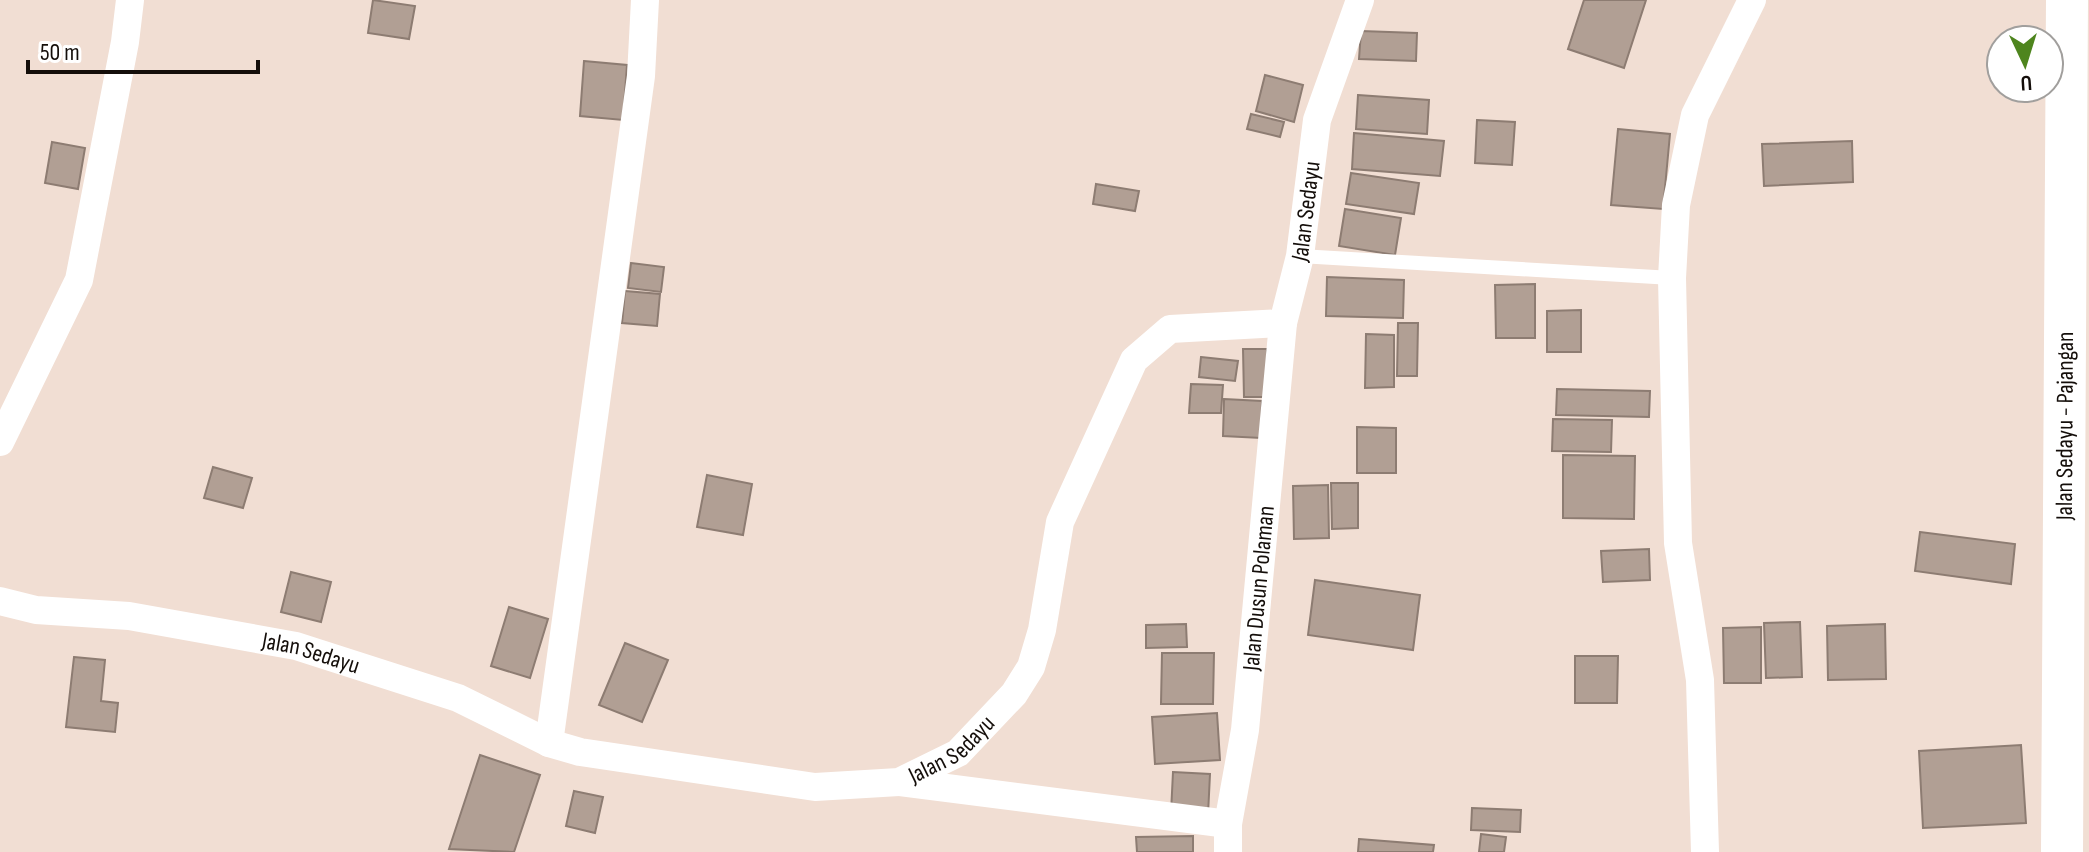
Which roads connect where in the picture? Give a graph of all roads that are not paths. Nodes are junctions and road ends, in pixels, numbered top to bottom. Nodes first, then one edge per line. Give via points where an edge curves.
1 (130, 0) edge
2 (645, 0) edge
3 (1360, 0) edge
4 (1752, 0) edge
5 (2067, 0) edge
6 (1300, 256) junction
7 (1672, 278) junction
8 (1283, 323) junction
9 (0, 442) edge
10 (0, 601) edge
11 (549, 743) junction
12 (899, 782) junction
13 (1228, 838) edge
14 (1705, 852) edge
15 (2062, 852) edge

1 - 9 street via 79,280
2 - 11 street via 639,92
3 - 6 street, Jalan Sedayu via 1317,120
4 - 7 street via 1695,115 1676,205
5 - 15 main road, Jalan Sedayu - Pajangan
6 - 7 lane
6 - 8 street, Jalan Sedayu
7 - 14 street via 1678,543 1700,680
8 - 12 street, Jalan Sedayu via 1170,329 1134,360 1060,522 1031,667 1014,694 958,753
8 - 13 street, Jalan Dusun Polaman via 1245,730
10 - 11 street, Jalan Sedayu via 36,610 129,616 296,646 458,698
11 - 12 street, Jalan Sedayu via 815,787
12 - 13 street

